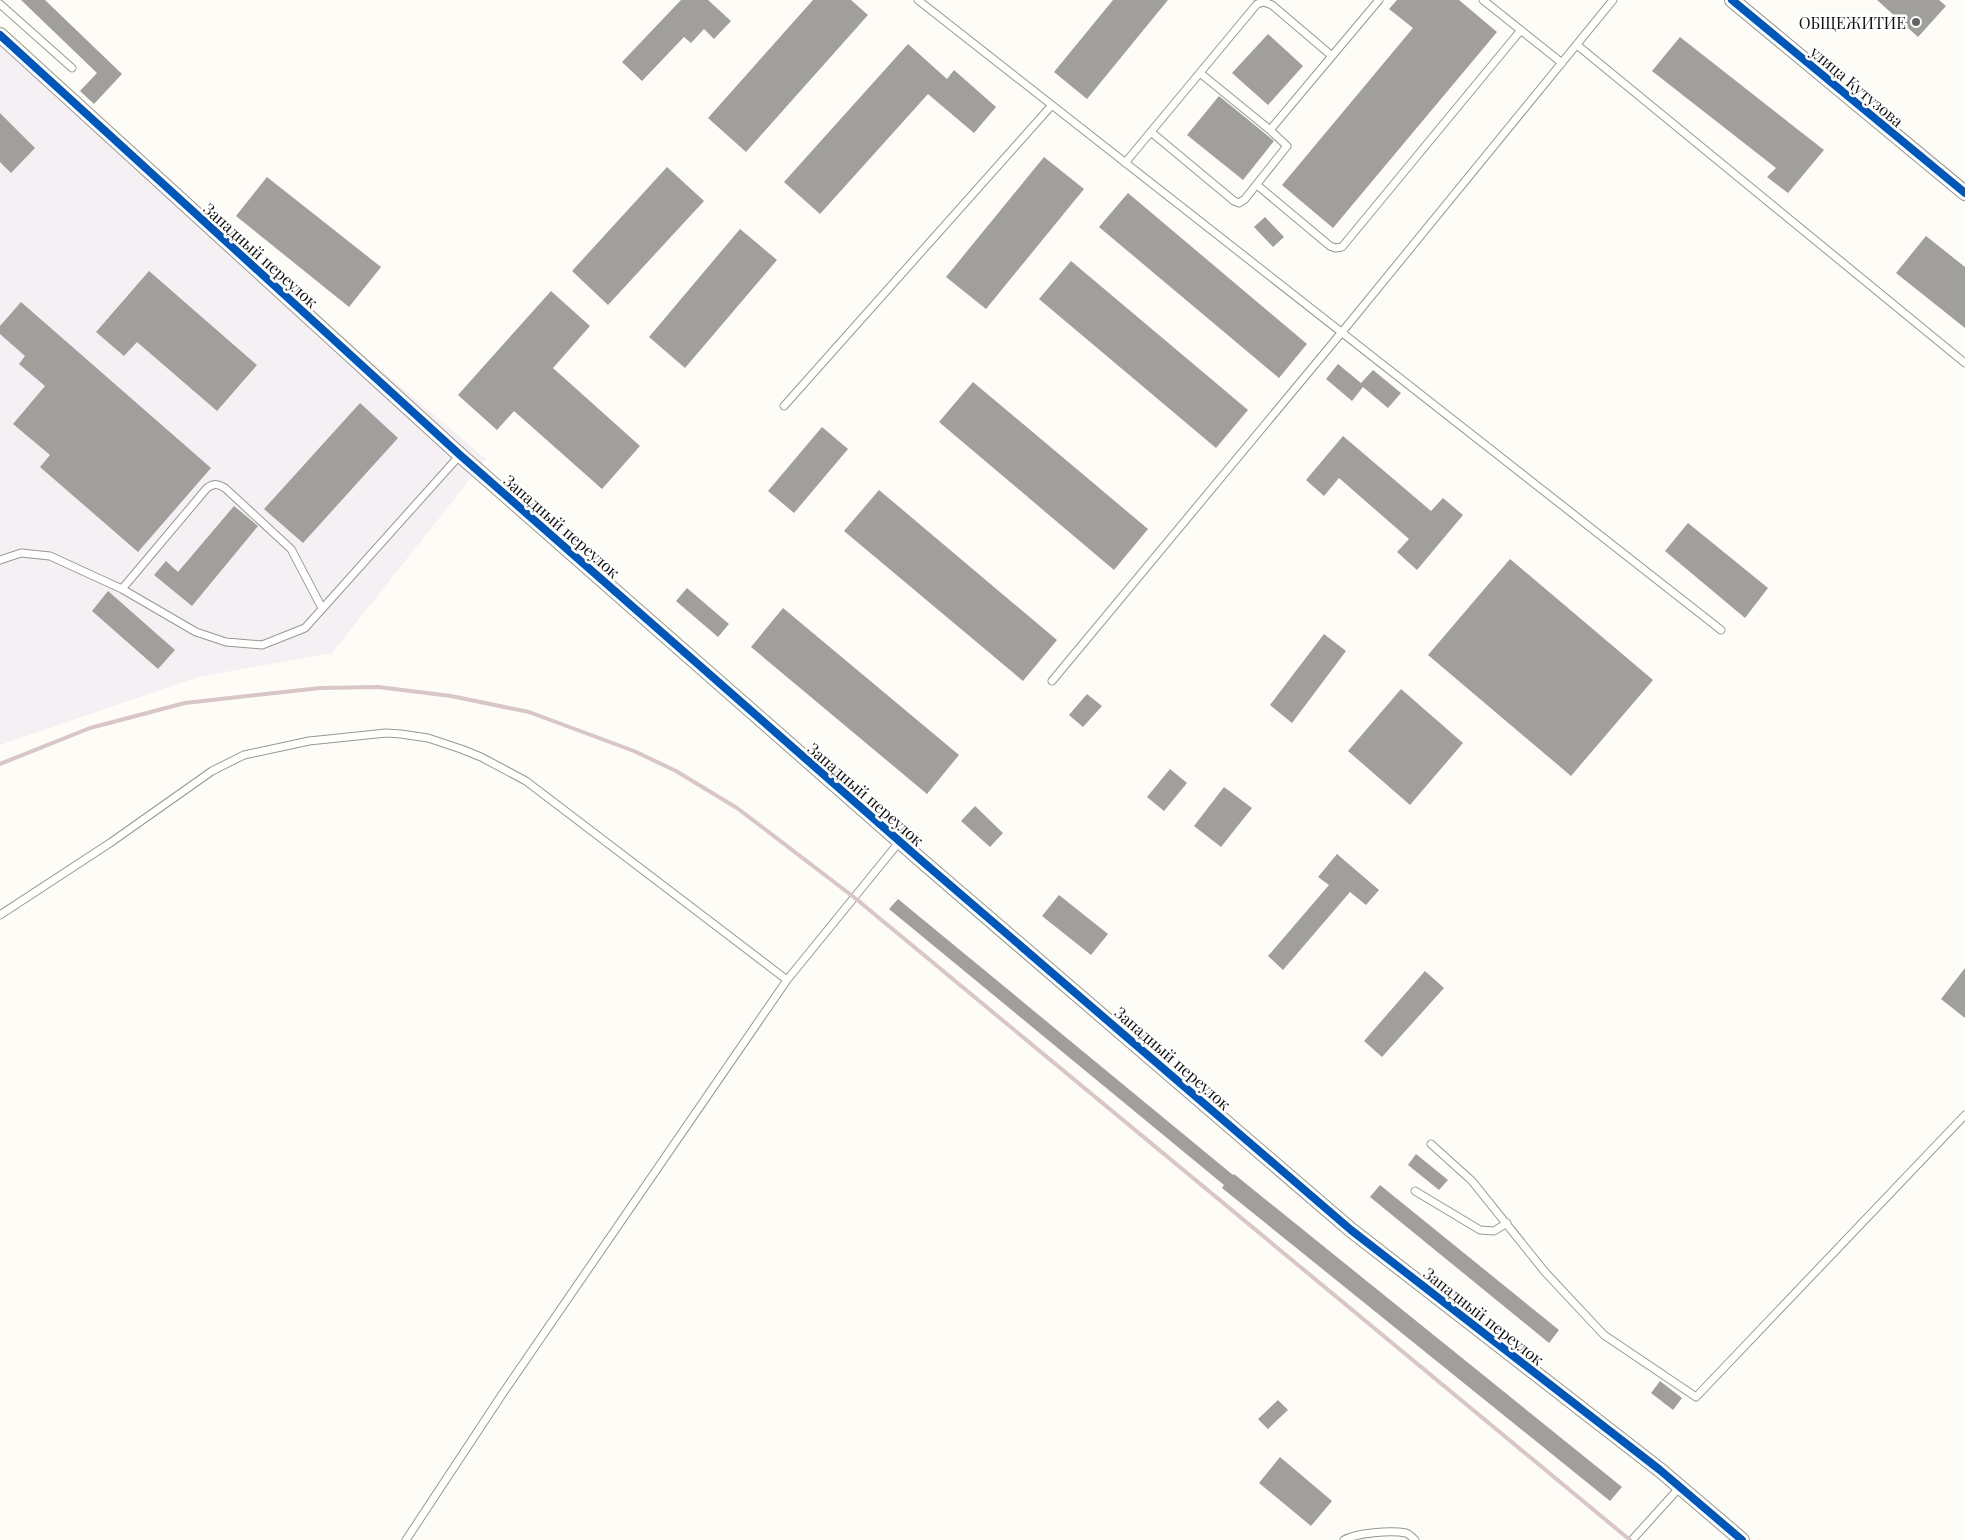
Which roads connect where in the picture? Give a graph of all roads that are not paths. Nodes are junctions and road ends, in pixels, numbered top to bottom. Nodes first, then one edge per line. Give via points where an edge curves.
1 (918, 0) edge
2 (1379, 0) edge
3 (1484, 0) edge
4 (1613, 0) edge
5 (1732, 0) edge
6 (0, 4) edge
7 (1521, 30) junction
8 (0, 36) edge
9 (1576, 45) junction
10 (1332, 56) junction
11 (1562, 63) junction
12 (72, 68) dead end
13 (1200, 73) junction
14 (1052, 105) junction
15 (1270, 130) junction
16 (1151, 132) junction
17 (1125, 163) junction
18 (1257, 185) junction
19 (1965, 192) edge
20 (1342, 332) junction
21 (1965, 363) edge
22 (784, 406) dead end
23 (460, 455) junction
24 (0, 560) edge
25 (122, 589) junction
26 (322, 608) junction
27 (1720, 630) dead end
28 (1052, 681) dead end
29 (900, 841) junction
30 (0, 915) edge
31 (787, 980) junction
32 (1965, 1115) edge
33 (1431, 1144) dead end
34 (1415, 1191) dead end
35 (1507, 1223) junction
36 (1680, 1487) junction
37 (406, 1540) edge
38 (1344, 1540) edge
39 (1415, 1540) edge
40 (1632, 1540) edge
41 (1742, 1540) edge

1 - 14 lane
2 - 10 lane
3 - 7 lane
4 - 9 lane
5 - 19 street, улица Кутузова
6 - 12 lane
7 - 11 lane
7 - 18 lane via 1342,247 1330,246
8 - 23 street, Западный переулок
9 - 11 lane
9 - 21 lane
10 - 13 lane via 1272,5 1264,2 1257,4
10 - 15 lane
11 - 20 lane
13 - 15 lane
13 - 16 lane
14 - 17 lane
14 - 22 lane
15 - 18 lane via 1287,146
16 - 17 lane
16 - 18 lane via 1234,201 1245,200
17 - 20 lane
20 - 27 lane
20 - 28 lane
23 - 26 lane
23 - 29 street, Западный переулок
24 - 25 lane via 21,553 50,556
25 - 26 lane via 196,632 226,642 262,645 304,628
25 - 26 lane via 207,488 219,485 291,550
29 - 31 lane
29 - 36 street, Западный переулок via 1351,1230
30 - 31 lane via 212,771 244,755 309,741 386,733 428,738 461,749 481,756 526,781
31 - 37 lane
32 - 35 lane via 1696,1397 1604,1335 1545,1272
33 - 35 lane via 1472,1181
34 - 35 lane via 1480,1230 1494,1231
36 - 40 lane
36 - 41 street, Западный переулок
38 - 39 lane via 1352,1535 1396,1532 1408,1534

